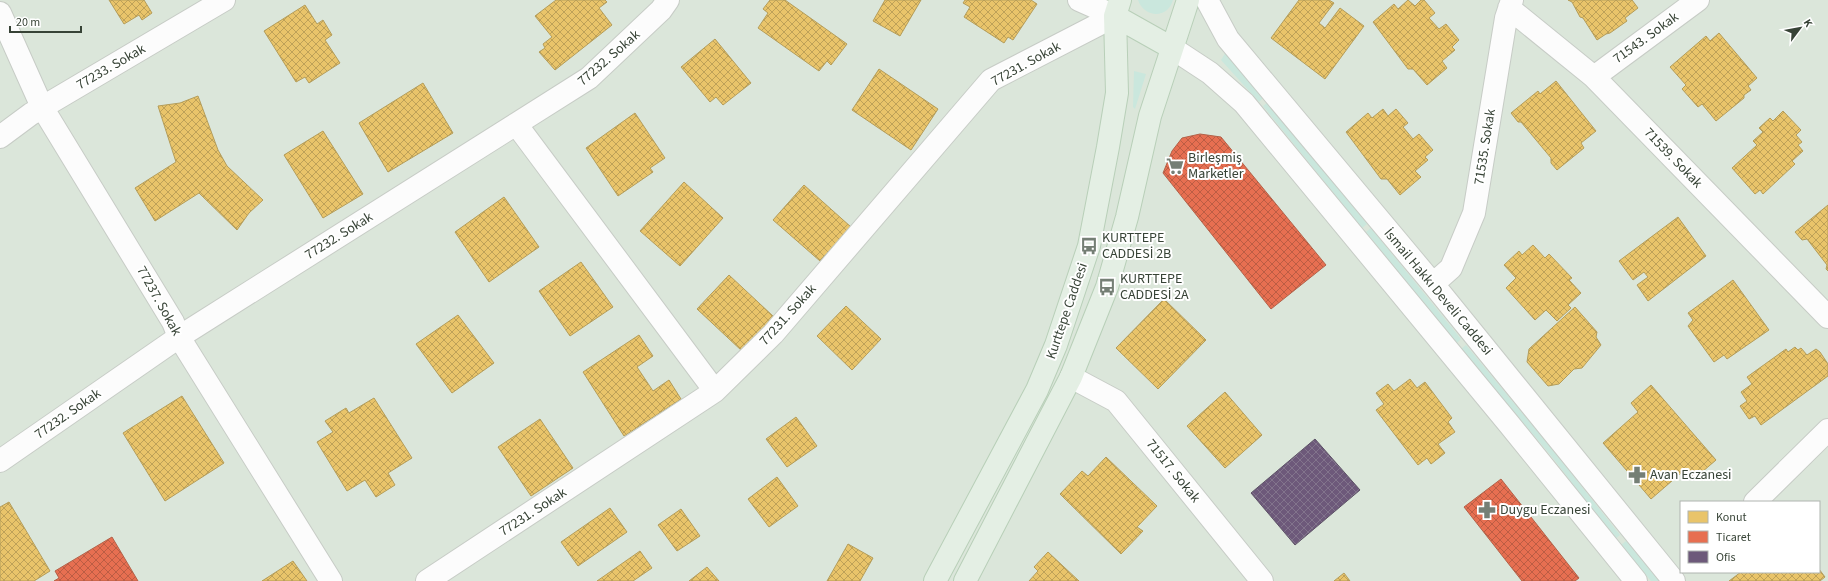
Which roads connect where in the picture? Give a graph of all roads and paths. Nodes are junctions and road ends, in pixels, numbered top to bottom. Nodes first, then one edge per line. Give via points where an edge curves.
1 (224, 0) edge
2 (668, 0) edge
3 (1079, 0) edge
4 (1188, 0) edge
5 (1207, 0) edge
6 (1698, 0) edge
7 (1511, 4) edge
8 (1117, 8) edge
9 (0, 13) edge
10 (1172, 48) junction
11 (1594, 77) junction
12 (42, 107) junction
13 (516, 124) junction
14 (0, 137) edge
15 (1433, 284) junction
16 (1828, 317) edge
17 (179, 337) junction
18 (1071, 377) junction
19 (716, 391) junction
20 (1828, 430) edge
21 (0, 461) edge
22 (1756, 501) edge
23 (1683, 573) edge
24 (331, 581) edge
25 (427, 581) edge
26 (935, 581) edge
27 (965, 581) edge
28 (1262, 581) edge
29 (1636, 581) edge
30 (1674, 581) edge

1 - 12 street, 77233. Sokak
2 - 13 street, 77232. Sokak via 662,10 590,78
3 - 8 street
4 - 10 main road, Kurttepe Caddesi
5 - 15 street, İsmail Hakkı Develi Caddesi via 1228,39
6 - 11 street, 71543. Sokak
7 - 11 street, 71539. Sokak
7 - 15 street, 71535. Sokak via 1506,18 1474,213 1451,268
8 - 10 main road
8 - 19 street, 77231. Sokak via 991,80 773,334
8 - 26 main road, Kurttepe Caddesi via 1117,93 1089,246 1056,346 1037,390
9 - 12 street, 77237. Sokak
10 - 18 main road, Kurttepe Caddesi via 1150,116 1127,217 1107,287
10 - 29 street, İsmail Hakkı Develi Caddesi via 1210,73 1244,103
11 - 16 street, 71539. Sokak
12 - 14 street, 77233. Sokak
12 - 17 street, 77237. Sokak via 173,322
13 - 17 street, 77232. Sokak
13 - 19 street
15 - 30 street, İsmail Hakkı Develi Caddesi
17 - 21 street, 77232. Sokak
17 - 24 street, 77237. Sokak
18 - 27 main road, Kurttepe Caddesi
18 - 28 street, 71517. Sokak via 1116,401
19 - 25 street, 77231. Sokak
20 - 22 street
23 - 30 street

